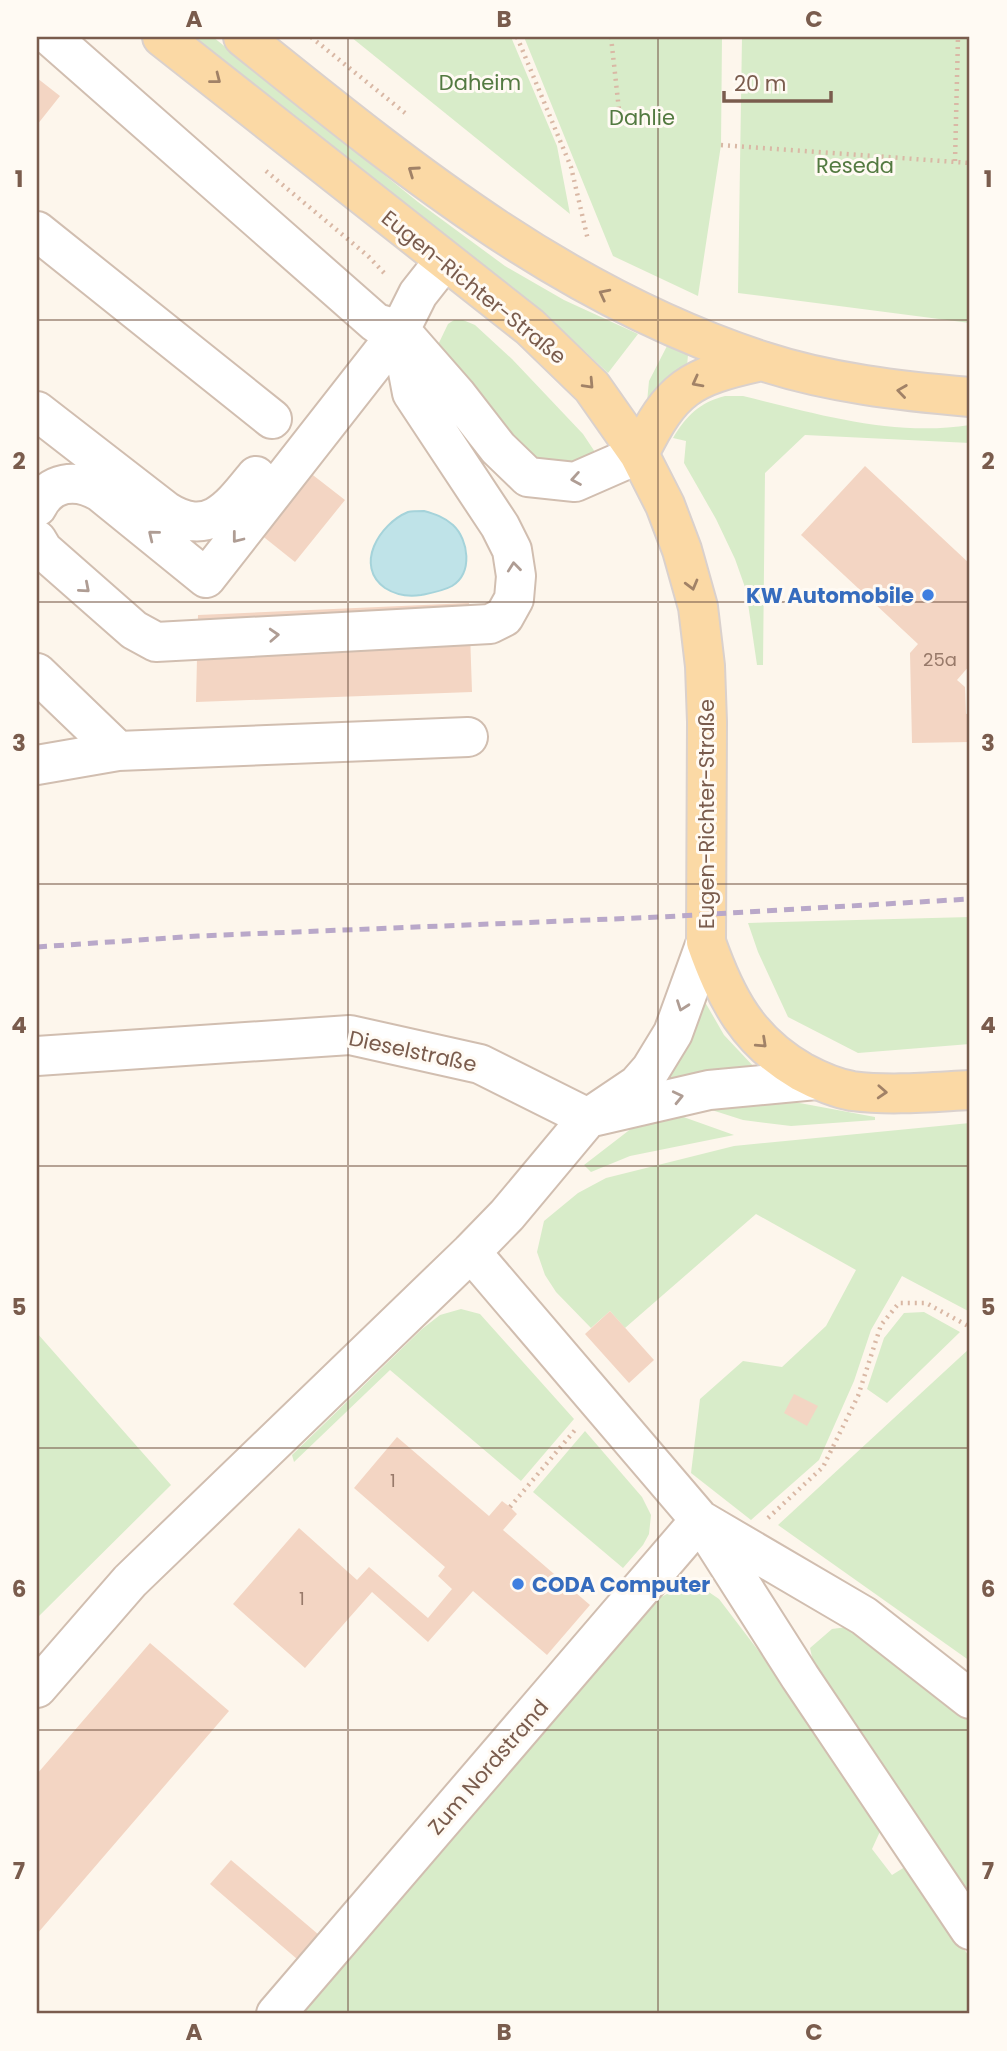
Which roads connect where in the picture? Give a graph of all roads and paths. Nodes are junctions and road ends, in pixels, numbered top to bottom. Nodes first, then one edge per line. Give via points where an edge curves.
1 (51, 37) edge
2 (162, 37) edge
3 (243, 37) edge
4 (517, 37) edge
5 (611, 37) edge
6 (958, 37) edge
7 (619, 110) dead end
8 (721, 145) dead end
9 (955, 161) junction
10 (970, 163) edge
11 (37, 230) edge
12 (444, 261) junction
13 (599, 292) junction
14 (388, 327) junction
15 (762, 361) junction
16 (970, 397) edge
17 (37, 411) edge
18 (272, 419) dead end
19 (639, 454) junction
20 (37, 508) edge
21 (37, 540) edge
22 (37, 673) edge
23 (468, 737) dead end
24 (118, 751) junction
25 (37, 765) edge
26 (705, 933) junction
27 (37, 1056) edge
28 (816, 1080) junction
29 (970, 1090) edge
30 (588, 1118) junction
31 (471, 1252) junction
32 (970, 1327) edge
33 (598, 1401) junction
34 (510, 1507) dead end
35 (700, 1520) junction
36 (742, 1543) junction
37 (37, 1688) edge
38 (970, 1699) edge
39 (970, 1930) edge
40 (276, 2014) edge

1 - 14 street
2 -> 12 main road, Eugen-Richter-Straße
13 -> 3 main road via 495,230 398,161
4 - 13 path via 571,167
5 - 7 path
6 - 9 path
8 - 9 path
9 - 10 path
11 - 18 street
12 - 14 street
12 -> 19 main road, Eugen-Richter-Straße via 530,327 592,387
15 -> 13 main road via 665,324
14 - 17 street via 234,503 201,522 166,511
19 -> 14 street via 575,482 528,477 498,448 456,394
14 -> 20 street via 205,578 88,485 62,484
21 -> 14 street via 134,630 156,642 490,624 504,617 514,598 512,550 412,393
16 -> 15 main road via 902,391
15 -> 19 main road via 721,370 692,383 657,419
19 -> 26 main road, Eugen-Richter-Straße via 670,516 698,607 707,722
22 - 24 street
23 - 24 street
24 - 25 street
26 -> 28 main road via 717,974 756,1038
26 -> 30 street via 673,1033 651,1069 637,1085
27 - 30 street, Dieselstraße via 350,1035 480,1064
28 -> 29 main road via 850,1090 907,1094
30 -> 28 street via 709,1090
30 - 31 street
31 - 33 street
31 - 37 street via 130,1581
32 - 36 path via 926,1303 899,1303 881,1325 858,1396 823,1467
33 - 34 path
33 - 35 street
35 - 36 street
35 - 39 street
35 - 40 street, Zum Nordstrand
36 - 38 street via 864,1616

